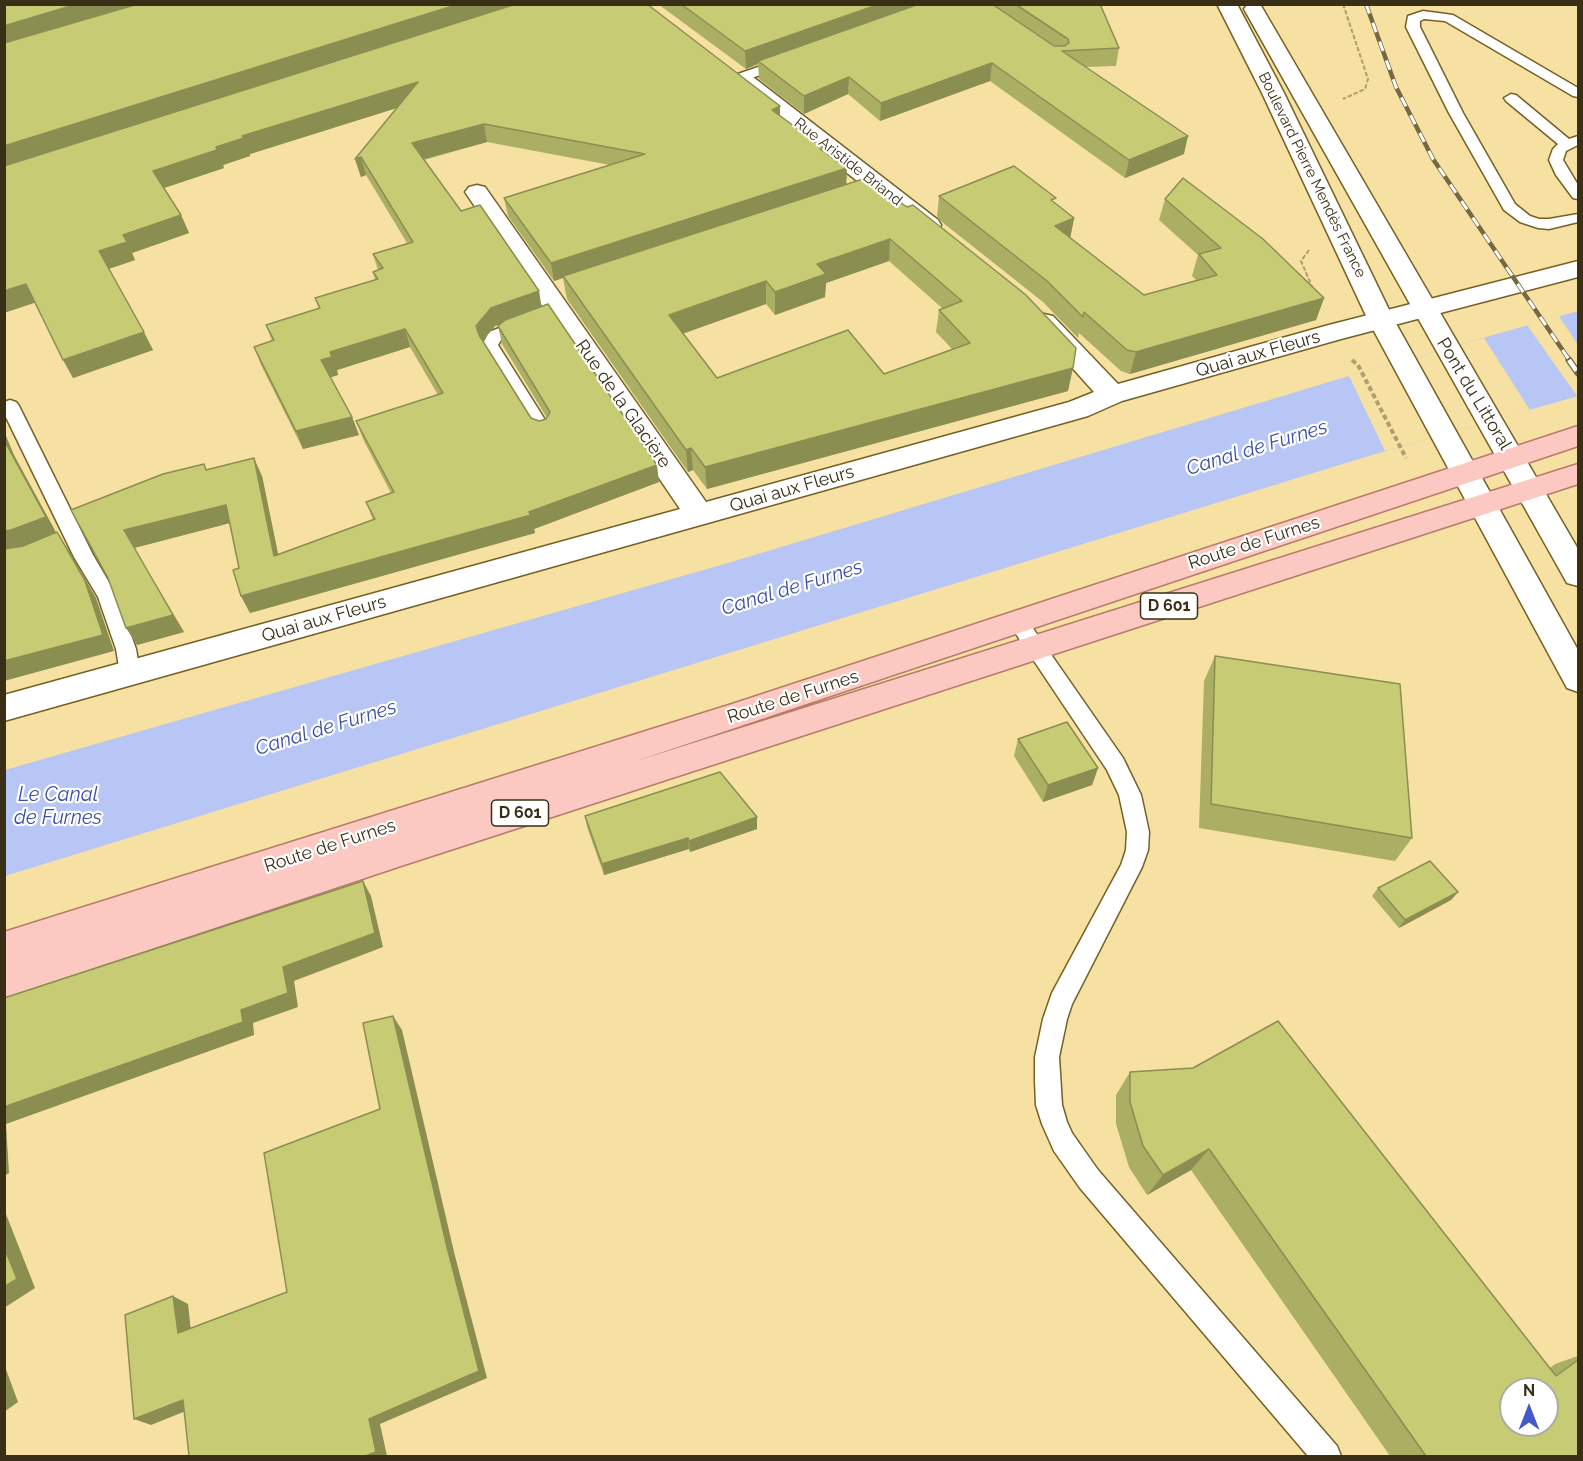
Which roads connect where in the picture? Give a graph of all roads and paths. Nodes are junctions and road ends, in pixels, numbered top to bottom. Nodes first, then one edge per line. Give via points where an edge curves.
1 (1227, 4) edge
2 (1252, 4) edge
3 (1343, 4) edge
4 (796, 58) edge
5 (731, 71) joint
6 (1578, 93) edge
7 (1511, 98) dead end
8 (1344, 108) dead end
9 (1573, 142) edge
10 (879, 186) junction
11 (477, 192) dead end
12 (854, 194) edge
13 (1578, 195) edge
14 (1578, 218) edge
15 (945, 238) edge
16 (1578, 269) edge
17 (559, 297) junction
18 (1026, 304) edge
19 (1381, 320) junction
20 (1430, 320) junction
21 (1358, 365) dead end
22 (1112, 395) junction
23 (10, 406) dead end
24 (543, 431) edge
25 (1578, 436) edge
26 (1402, 447) dead end
27 (1511, 457) junction
28 (1463, 473) junction
29 (1578, 474) edge
30 (1530, 491) junction
31 (1484, 506) junction
32 (699, 514) junction
33 (74, 537) junction
34 (55, 544) edge
35 (1578, 575) edge
36 (1027, 635) junction
37 (130, 673) junction
38 (1578, 679) edge
39 (4, 708) edge
40 (4, 949) edge
41 (4, 981) edge
42 (1327, 1456) edge

1 - 19 street, Boulevard Pierre Mendès France
2 - 20 street, Boulevard Pierre Mendès France
3 - 8 path via 1368,79 1365,89 1338,100
4 - 5 lane, Rue Aristide Briand
5 - 10 street, Rue Aristide Briand
6 - 14 lane via 1448,18 1423,15 1413,19 1413,27 1456,113 1509,207 1538,223
7 - 9 lane
9 - 13 lane via 1560,149 1556,160
10 - 12 street
10 - 15 street, Rue Aristide Briand
11 - 17 street, Rue de la Glacière
16 - 20 street, Quai aux Fleurs
17 - 24 lane via 490,343
17 - 32 street, Rue de la Glacière
18 - 22 street
19 - 20 street, Quai aux Fleurs
19 - 22 street, Quai aux Fleurs
19 - 28 street, Boulevard Pierre Mendès France
20 - 27 street, Pont du Littoral
21 - 26 path
22 - 32 street, Quai aux Fleurs via 1077,409
23 - 33 lane
25 - 27 main road, Route de Furnes / D 601
27 - 28 main road, Route de Furnes / D 601
27 - 30 street, Pont du Littoral
28 - 31 street
28 - 36 main road, Route de Furnes / D 601
29 - 30 main road, Route de Furnes / D 601
30 - 31 main road, Route de Furnes / D 601
30 - 35 street, Pont du Littoral
31 - 36 main road, Route de Furnes / D 601
31 - 38 street
32 - 37 street, Quai aux Fleurs
33 - 34 lane
33 - 37 lane via 115,615
36 - 40 main road, Route de Furnes / D 601 via 732,717
36 - 41 main road, Route de Furnes / D 601 via 404,850
36 - 42 lane via 1115,764 1130,795 1138,832 1131,867 1060,1001 1047,1057 1049,1106 1055,1124 1089,1179
37 - 39 street, Quai aux Fleurs

